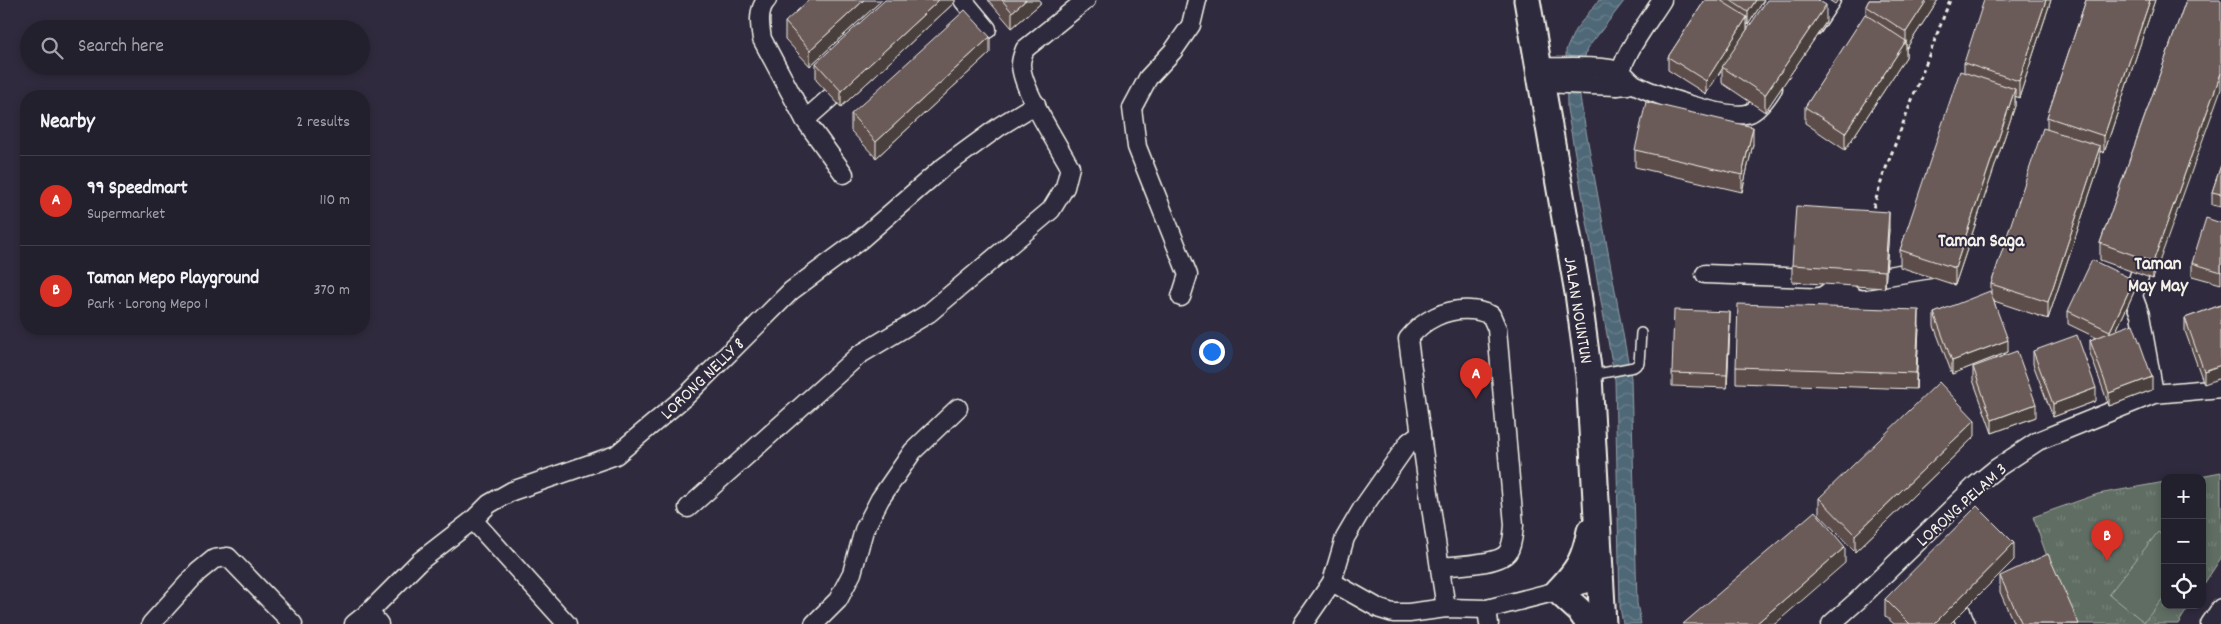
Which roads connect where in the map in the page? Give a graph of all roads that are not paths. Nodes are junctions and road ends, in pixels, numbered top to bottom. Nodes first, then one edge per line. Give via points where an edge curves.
1 (767, 0) edge
2 (963, 0) edge
3 (1086, 0) edge
4 (1197, 0) edge
5 (1527, 0) edge
6 (1662, 0) edge
7 (1831, 0) edge
8 (987, 29) dead end
9 (1804, 40) edge
10 (863, 70) edge
11 (1783, 73) edge
12 (1540, 75) junction
13 (1623, 80) junction
14 (1036, 104) junction
15 (805, 120) junction
16 (844, 174) dead end
17 (2154, 231) edge
18 (1948, 249) edge
19 (1706, 274) dead end
20 (1828, 279) edge
21 (1847, 280) edge
22 (1181, 297) dead end
23 (1641, 333) dead end
24 (1599, 374) junction
25 (2221, 388) edge
26 (2154, 394) junction
27 (958, 408) dead end
28 (1421, 433) junction
29 (1596, 506) junction
30 (688, 508) dead end
31 (472, 520) junction
32 (1440, 567) junction
33 (1600, 580) junction
34 (1332, 582) junction
35 (1558, 591) junction
36 (1959, 606) edge
37 (1446, 608) junction
38 (2221, 608) edge
39 (1488, 616) edge
40 (374, 618) edge
41 (150, 624) edge
42 (293, 624) edge
43 (354, 624) edge
44 (567, 624) edge
45 (814, 624) edge
46 (1303, 624) edge
47 (1589, 624) edge
48 (1603, 624) edge
49 (1831, 624) edge
50 (1966, 624) edge
51 (2210, 624) edge

1 - 15 street via 763,4 760,24 762,39
2 - 8 street
3 - 14 street via 1022,55 1021,65
4 - 22 street via 1191,25 1148,78 1132,108 1137,148 1188,276
5 - 12 street, JALAN NOUNTUN
6 - 13 street
7 - 9 street
10 - 15 street
11 - 13 street via 1767,97 1750,113 1740,114 1663,97
12 - 13 street
12 - 24 street, JALAN NOUNTUN via 1578,293
14 - 30 street via 1070,167 1065,187 1051,210 929,313 859,355
14 - 31 street, LORONG NELLY 8 via 941,170 860,240 791,291 687,395 616,455 512,491 489,504
15 - 16 street
17 - 26 street via 2133,296 2140,315
18 - 21 street via 1930,269
19 - 20 street
23 - 24 lane via 1639,363 1634,367
24 - 29 street, JALAN NOUNTUN
25 - 26 street, LORONG PELAM 3
26 - 49 street, LORONG PELAM 3 via 2038,441 1997,468
27 - 45 street via 913,451 880,498 864,530 852,573 838,600
28 - 32 street
28 - 32 street via 1408,339 1420,325 1441,314 1471,310 1491,315 1497,329 1514,525 1512,542 1508,553 1495,561
28 - 34 street via 1409,442 1362,508 1345,538
29 - 33 street, JALAN NOUNTUN
29 - 35 street via 1582,562
31 - 40 street, LORONG NELLY 8 via 420,561
31 - 44 street
32 - 37 street
33 - 35 street
33 - 48 street, JALAN NOUNTUN
34 - 37 street via 1393,613
34 - 46 street
35 - 39 street
35 - 47 street
36 - 50 street
37 - 39 street
38 - 51 street
40 - 43 street, LORONG NELLY 8
41 - 42 street via 198,572 214,559 228,557

